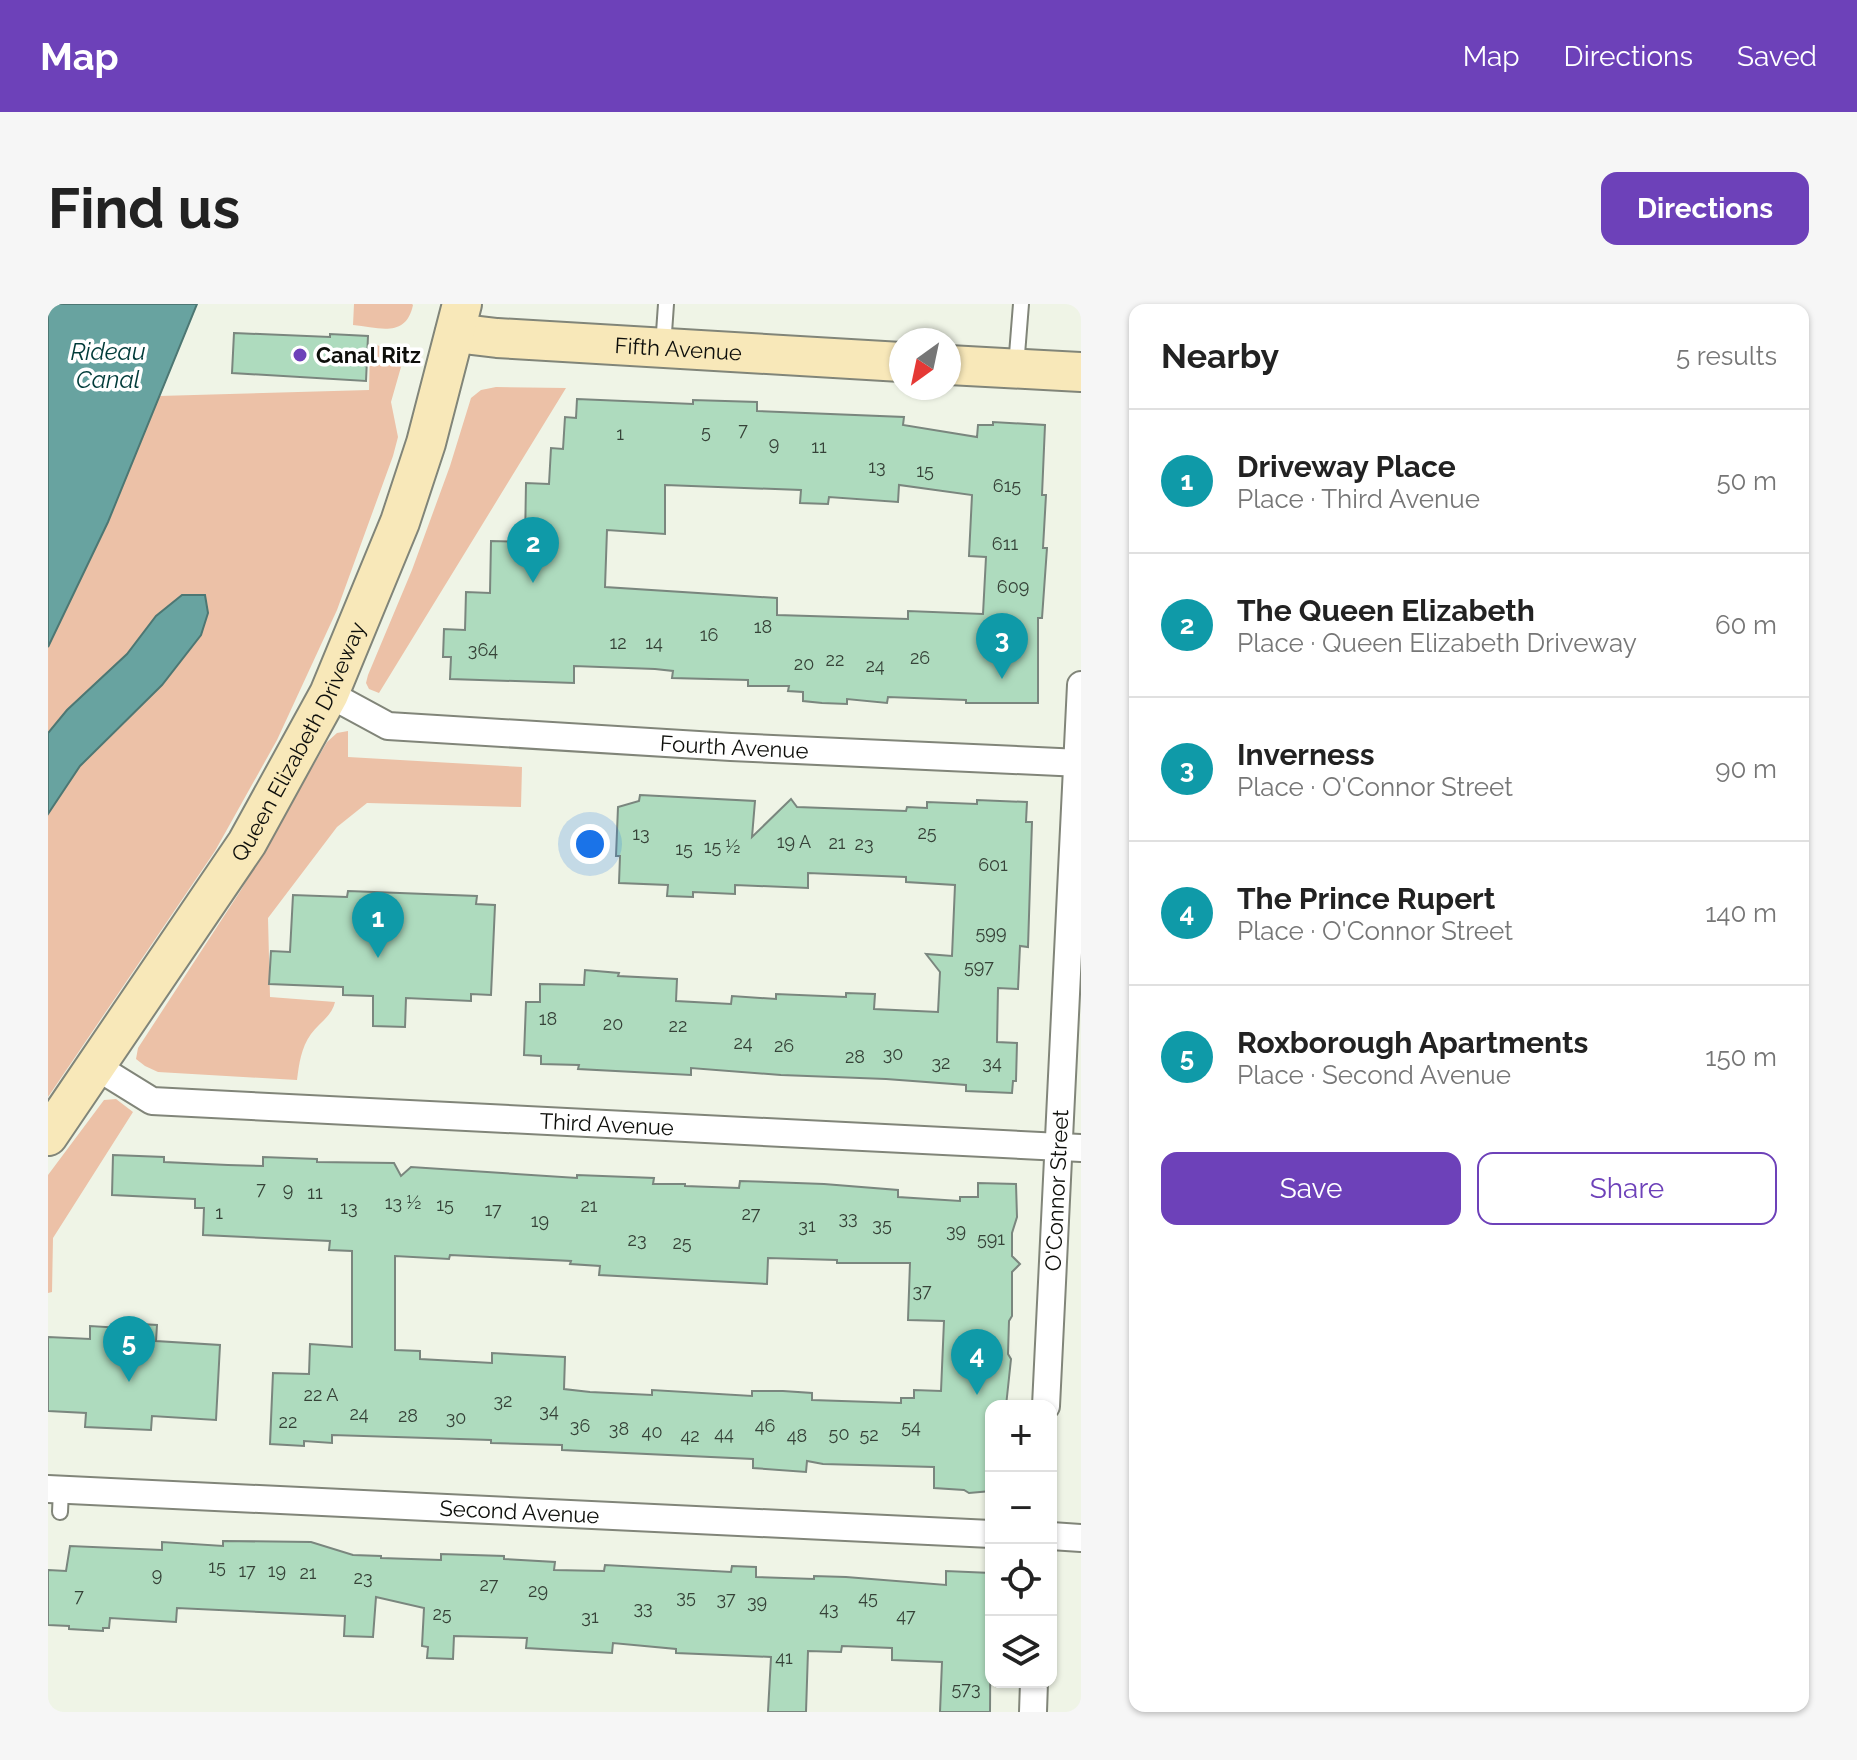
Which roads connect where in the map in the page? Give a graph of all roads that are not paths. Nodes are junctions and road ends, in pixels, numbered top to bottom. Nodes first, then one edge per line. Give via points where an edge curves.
1 (666, 304) edge
2 (1021, 304) edge
3 (458, 318) edge
4 (663, 347) junction
5 (889, 361) edge
6 (961, 366) edge
7 (1016, 369) junction
8 (1081, 372) edge
9 (1081, 685) edge
10 (329, 694) junction
11 (1079, 763) edge
12 (97, 1067) junction
13 (48, 1136) edge
14 (1070, 1147) edge
15 (1047, 1400) edge
16 (56, 1497) edge
17 (985, 1534) edge
18 (1057, 1536) edge
19 (1081, 1538) edge
20 (1034, 1688) edge
21 (1033, 1712) edge

1 - 4 lane
2 - 7 lane
3 - 4 main road, Fifth Avenue via 497,338
3 - 10 main road, Queen Elizabeth Driveway via 400,522
4 - 5 main road, Fifth Avenue
6 - 7 main road
7 - 8 main road
9 - 11 street, O'Connor Street
10 - 11 street, Fourth Avenue via 388,726
10 - 12 main road, Queen Elizabeth Driveway via 247,843
11 - 14 street, O'Connor Street
12 - 13 main road, Queen Elizabeth Driveway
12 - 14 street, Third Avenue via 152,1101
14 - 15 street, O'Connor Street
16 - 17 street, Second Avenue
18 - 19 street
20 - 21 street

